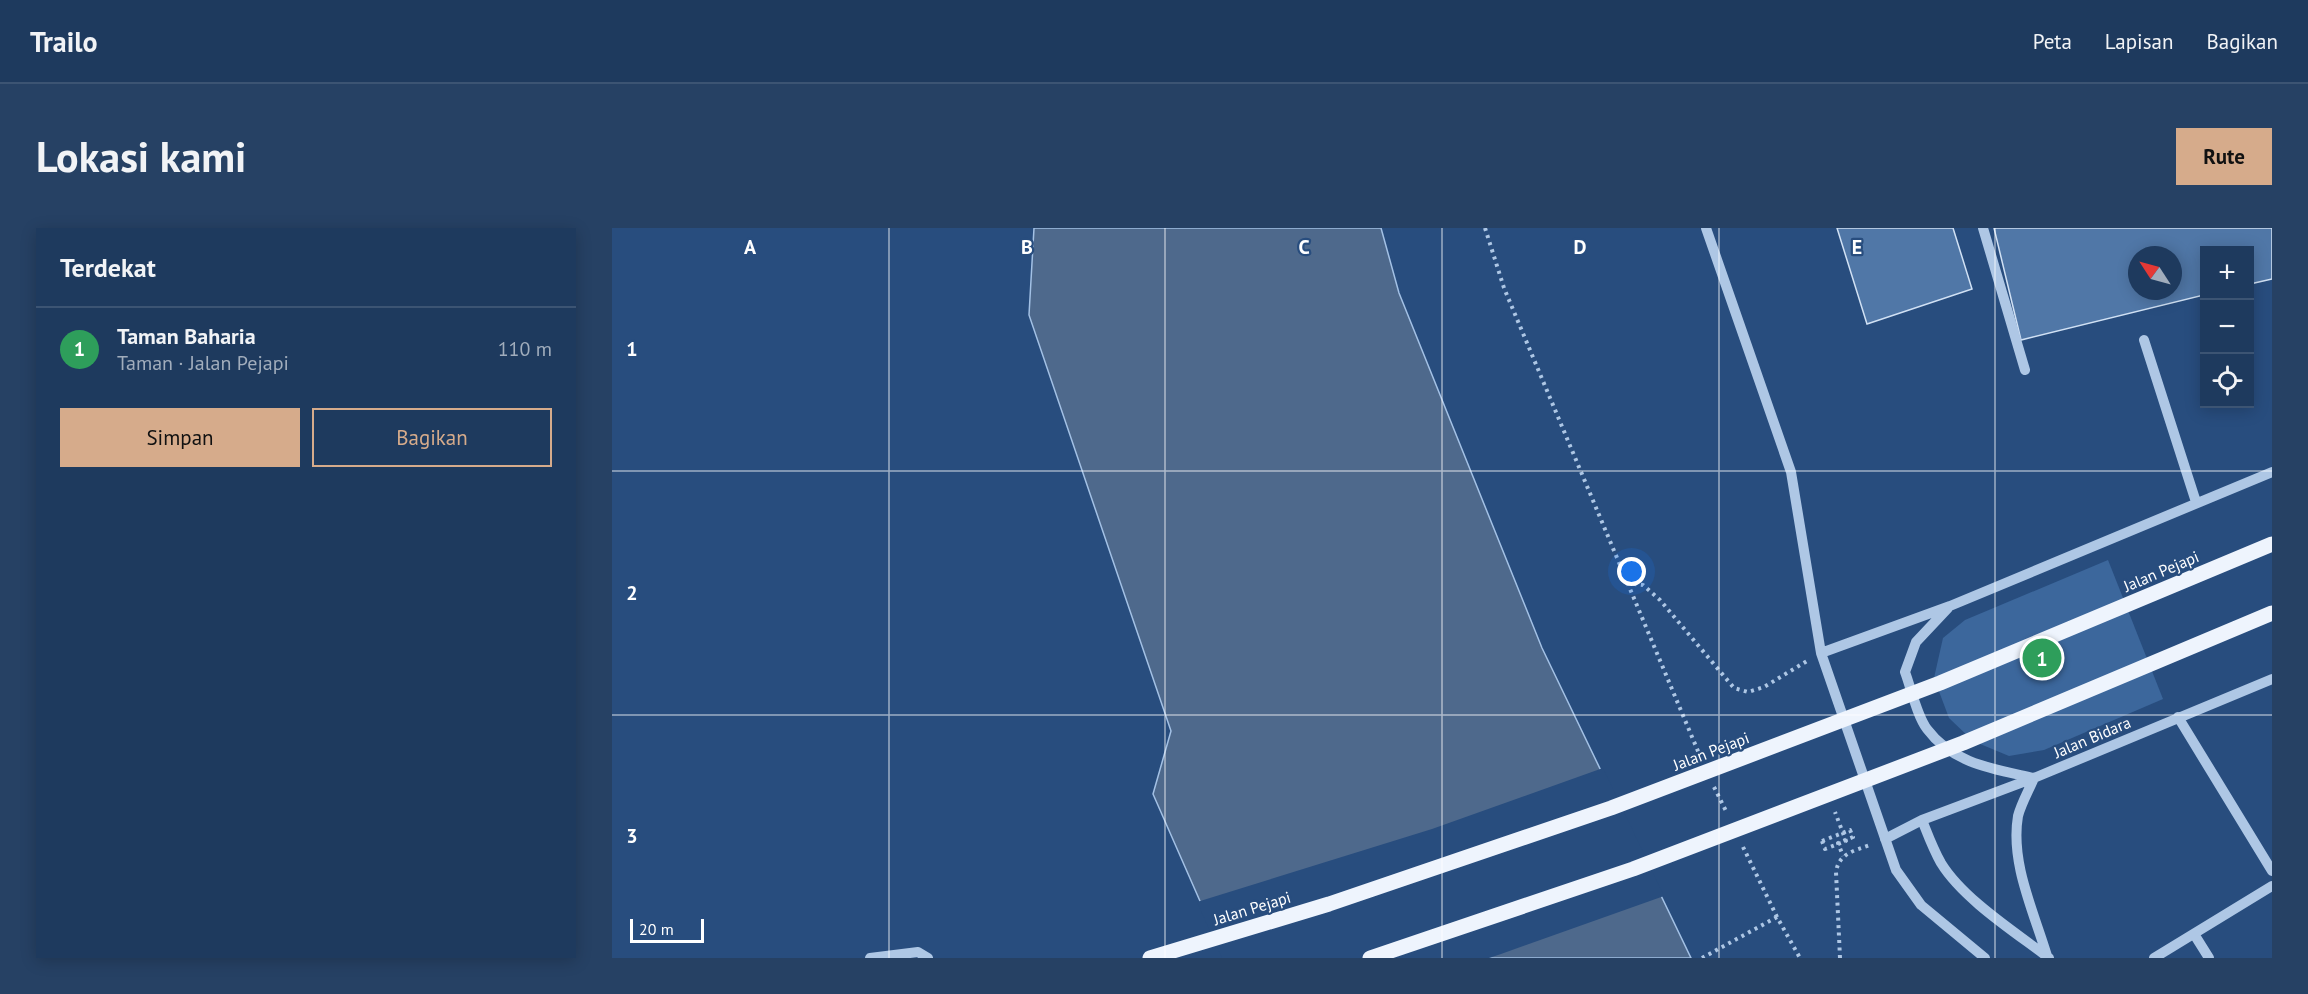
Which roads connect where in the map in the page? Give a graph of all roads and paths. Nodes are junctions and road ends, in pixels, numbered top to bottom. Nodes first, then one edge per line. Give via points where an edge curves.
1 (1485, 228) edge
2 (1706, 228) edge
3 (1983, 228) edge
4 (2144, 339) dead end
5 (2025, 370) dead end
6 (2272, 472) edge
7 (2196, 502) junction
8 (2272, 544) edge
9 (1626, 582) junction
10 (1950, 606) junction
11 (2272, 613) edge
12 (1821, 653) junction
13 (2272, 679) edge
14 (2178, 717) junction
15 (1701, 759) dead end
16 (2034, 778) junction
17 (1711, 779) dead end
18 (1828, 795) junction
19 (1730, 819) dead end
20 (1922, 820) junction
21 (1740, 839) dead end
22 (1885, 839) junction
23 (1843, 856) junction
24 (2272, 871) edge
25 (2272, 886) edge
26 (1777, 917) junction
27 (2194, 934) junction
28 (870, 958) edge
29 (928, 958) edge
30 (1150, 958) edge
31 (1370, 958) edge
32 (1702, 958) edge
33 (1800, 958) edge
34 (1840, 958) edge
35 (1985, 958) edge
36 (2048, 958) edge
37 (2154, 958) edge
38 (2209, 958) edge

1 - 9 path via 1504,288
2 - 12 street via 1791,472
3 - 5 street
4 - 7 street
6 - 7 street
7 - 10 street
8 - 30 main road, Jalan Pejapi, bridge via 1940,683 1611,808 1329,904
9 - 12 path via 1642,585 1660,600 1734,687 1741,690 1764,687
9 - 15 path
10 - 12 street
10 - 16 street via 1916,642 1905,672 1926,728 1949,751 1978,765
11 - 18 main road, bridge via 1964,743
12 - 22 street
13 - 14 street, Jalan Bidara
14 - 16 street, Jalan Bidara
14 - 24 street
16 - 20 street, Jalan Bidara
16 - 36 street via 2019,814 2016,838 2019,864
17 - 19 path
18 - 23 path, bridge via 1846,841 1825,849 1822,841 1850,830 1853,837 1838,843
18 - 31 main road, bridge via 1633,869
20 - 22 street, Jalan Bidara
20 - 36 street via 1933,848 1960,888
21 - 26 path
22 - 23 path
22 - 35 street via 1896,870 1921,905
23 - 34 path via 1836,872
25 - 27 street
26 - 32 path
26 - 33 path
27 - 37 street
27 - 38 street
28 - 29 street via 918,952

